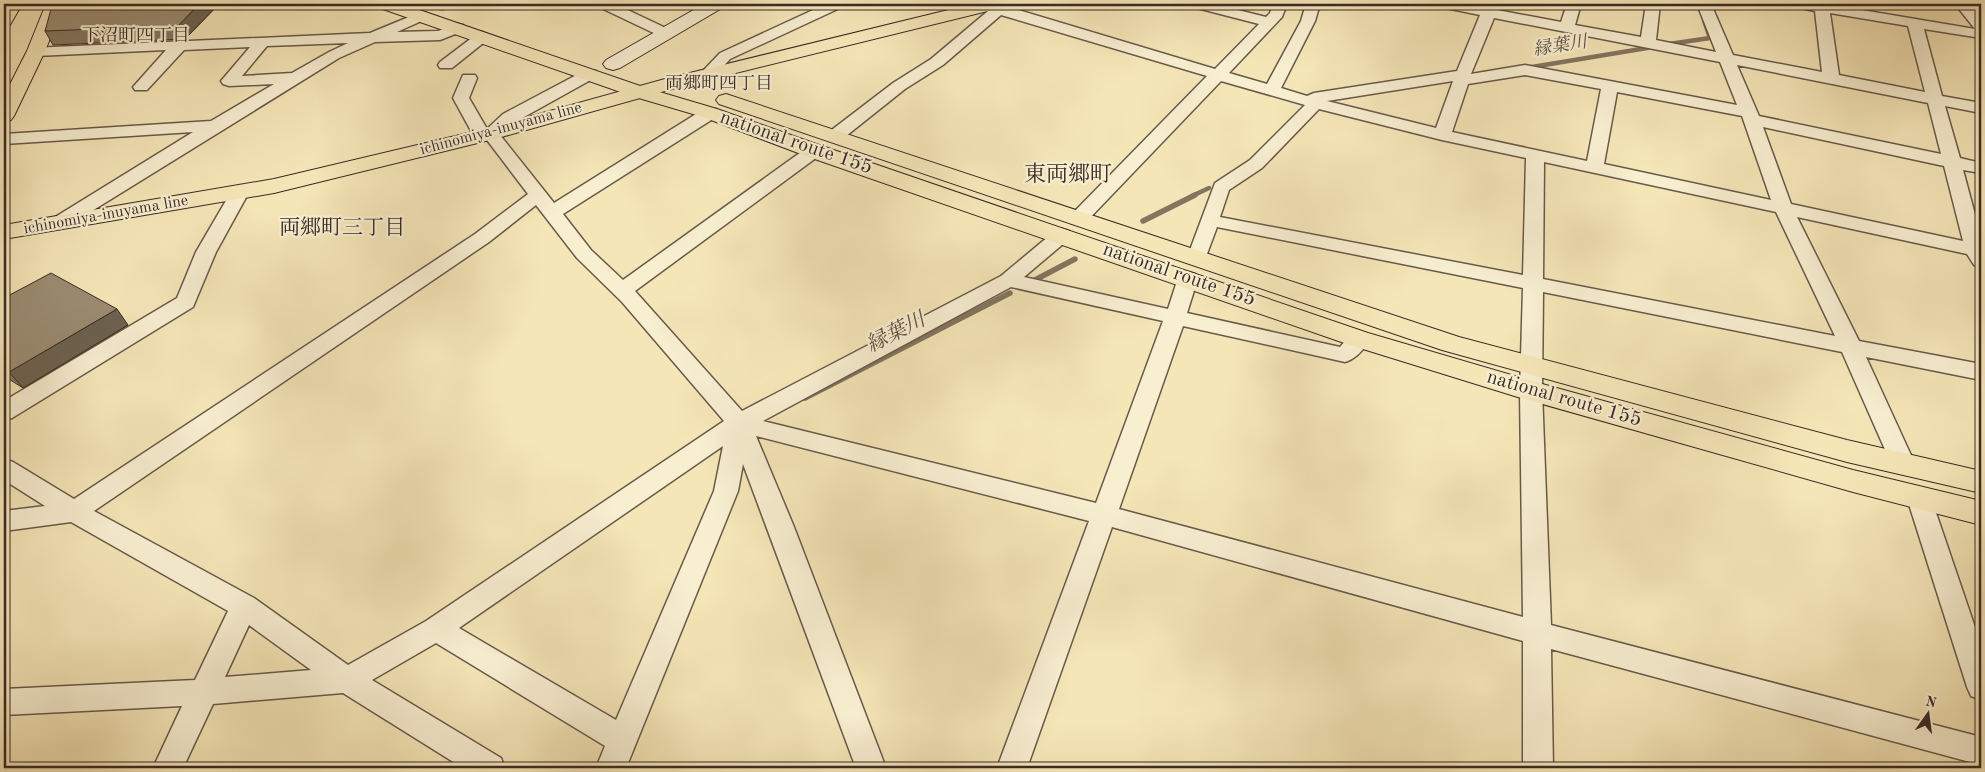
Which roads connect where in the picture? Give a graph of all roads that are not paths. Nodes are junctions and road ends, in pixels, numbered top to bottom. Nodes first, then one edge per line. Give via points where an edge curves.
1 (13, 4) edge
2 (40, 4) edge
3 (55, 4) edge
4 (386, 4) edge
5 (604, 4) edge
6 (716, 4) edge
7 (837, 4) edge
8 (1198, 4) edge
9 (1280, 4) edge
10 (1313, 4) edge
11 (1446, 4) edge
12 (1574, 4) edge
13 (1653, 4) edge
14 (1704, 4) edge
15 (1800, 4) edge
16 (1962, 4) edge
17 (990, 6) edge
18 (436, 7) edge
19 (1822, 7) junction
20 (1490, 8) edge
21 (4, 21) edge
22 (1269, 22) junction
23 (1915, 23) junction
24 (1981, 26) edge
25 (458, 28) junction
26 (1568, 28) junction
27 (665, 34) junction
28 (1981, 34) edge
29 (482, 37) junction
30 (370, 38) junction
31 (263, 42) junction
32 (1648, 44) junction
33 (29, 45) junction
34 (179, 46) junction
35 (1726, 59) junction
36 (613, 64) junction
37 (446, 65) dead end
38 (708, 73) junction
39 (590, 74) junction
40 (1220, 74) junction
41 (297, 78) junction
42 (469, 78) dead end
43 (1463, 78) junction
44 (1831, 79) junction
45 (672, 82) junction
46 (1610, 86) junction
47 (141, 87) dead end
48 (1272, 90) junction
49 (639, 92) junction
50 (1936, 99) junction
51 (1310, 102) junction
52 (1981, 108) edge
53 (710, 113) junction
54 (4, 116) edge
55 (1750, 116) junction
56 (215, 126) junction
57 (487, 135) junction
58 (835, 136) junction
59 (1442, 136) junction
60 (4, 139) edge
61 (814, 151) junction
62 (1535, 156) junction
63 (1951, 162) junction
64 (1594, 168) junction
65 (1981, 168) edge
66 (240, 192) junction
67 (545, 204) junction
68 (1783, 208) junction
69 (1209, 220) junction
70 (60, 223) junction
71 (1070, 227) junction
72 (4, 232) edge
73 (1979, 254) edge
74 (1192, 268) junction
75 (1008, 280) junction
76 (1533, 284) junction
77 (622, 290) junction
78 (1176, 316) junction
79 (1360, 339) junction
80 (1851, 347) junction
81 (1532, 366) junction
82 (1981, 372) edge
83 (1531, 391) junction
84 (4, 412) edge
85 (738, 423) junction
86 (1903, 464) junction
87 (4, 468) edge
88 (1981, 482) edge
89 (1918, 498) junction
90 (74, 512) junction
91 (1981, 513) edge
92 (1105, 515) junction
93 (4, 521) edge
94 (244, 606) junction
95 (436, 629) junction
96 (1537, 633) junction
97 (347, 680) junction
98 (1981, 687) edge
99 (204, 692) junction
100 (4, 702) edge
101 (623, 740) junction
102 (1981, 750) edge
103 (168, 768) edge
104 (490, 768) edge
105 (611, 768) edge
106 (871, 768) edge
107 (1012, 768) edge
108 (1538, 768) edge

1 - 21 main road
2 - 33 main road
3 - 33 main road
4 - 18 main road, national route 155
5 - 27 street
6 - 27 street
7 - 38 street via 725,56
8 - 22 street
9 - 22 street via 1277,14
10 - 48 street
11 - 20 street
12 - 26 street
13 - 32 street
14 - 35 street
15 - 19 street
16 - 24 street
17 - 38 main road, ichinomiya-inuyama line
17 - 40 street
17 - 58 street via 936,62 899,86
18 - 25 main road, national route 155
18 - 30 street
18 - 36 main road, national route 155
19 - 23 street
19 - 44 street
20 - 26 street
20 - 43 street
22 - 40 street
23 - 28 street
23 - 50 street
25 - 29 main road, national route 155
25 - 30 street via 440,35
26 - 32 street
27 - 36 street
29 - 37 street
29 - 39 main road, national route 155
30 - 31 street
30 - 41 street
31 - 34 street
31 - 41 street via 229,81
32 - 35 street
33 - 34 street
33 - 54 main road
34 - 47 street
35 - 44 street
35 - 55 street
36 - 45 main road, national route 155
38 - 45 main road, ichinomiya-inuyama line
39 - 49 main road, national route 155
39 - 57 street via 509,118
40 - 48 street
40 - 71 street
41 - 56 street
42 - 57 street via 461,98
43 - 46 street via 1525,70
43 - 51 street
43 - 59 street
44 - 50 street
45 - 49 main road, ichinomiya-inuyama line
45 - 58 main road, national route 155
46 - 55 street
46 - 64 street
48 - 51 street
49 - 53 main road, national route 155
49 - 57 main road, ichinomiya-inuyama line
50 - 52 street
50 - 63 street
51 - 59 street
51 - 69 street via 1256,164 1221,187
53 - 61 main road, national route 155
53 - 67 street
55 - 63 street
55 - 68 street
56 - 60 street
56 - 70 street
57 - 66 main road, ichinomiya-inuyama line
57 - 67 street
58 - 71 main road, national route 155
59 - 62 street
61 - 71 main road, national route 155
61 - 77 street
62 - 64 street
62 - 76 street
63 - 65 street
63 - 73 street
64 - 68 street
66 - 70 main road, ichinomiya-inuyama line
66 - 84 street via 206,252 186,302
67 - 77 street via 584,254
67 - 90 street via 482,238
68 - 73 street
68 - 80 street
69 - 74 street
69 - 76 street
70 - 72 main road, ichinomiya-inuyama line
71 - 74 main road, national route 155
71 - 75 street
74 - 78 street
74 - 79 main road, national route 155
74 - 81 main road, national route 155
75 - 78 street
75 - 85 street
76 - 80 street
76 - 81 street
77 - 85 street
78 - 79 street via 1345,354
78 - 92 street
79 - 83 main road, national route 155
80 - 82 street
80 - 86 street
81 - 83 street
81 - 86 main road, national route 155
83 - 89 main road, national route 155
83 - 96 street
85 - 92 street
85 - 95 street
85 - 101 street via 726,491
85 - 106 street via 781,527
86 - 88 main road, national route 155
87 - 90 street
89 - 91 main road, national route 155
89 - 98 street
90 - 93 street
90 - 94 street
92 - 96 street
92 - 107 street
94 - 97 street
94 - 99 street
95 - 97 street
95 - 101 street
96 - 102 street
96 - 108 street
97 - 99 street
97 - 104 street
99 - 100 street
99 - 103 street
101 - 105 street

